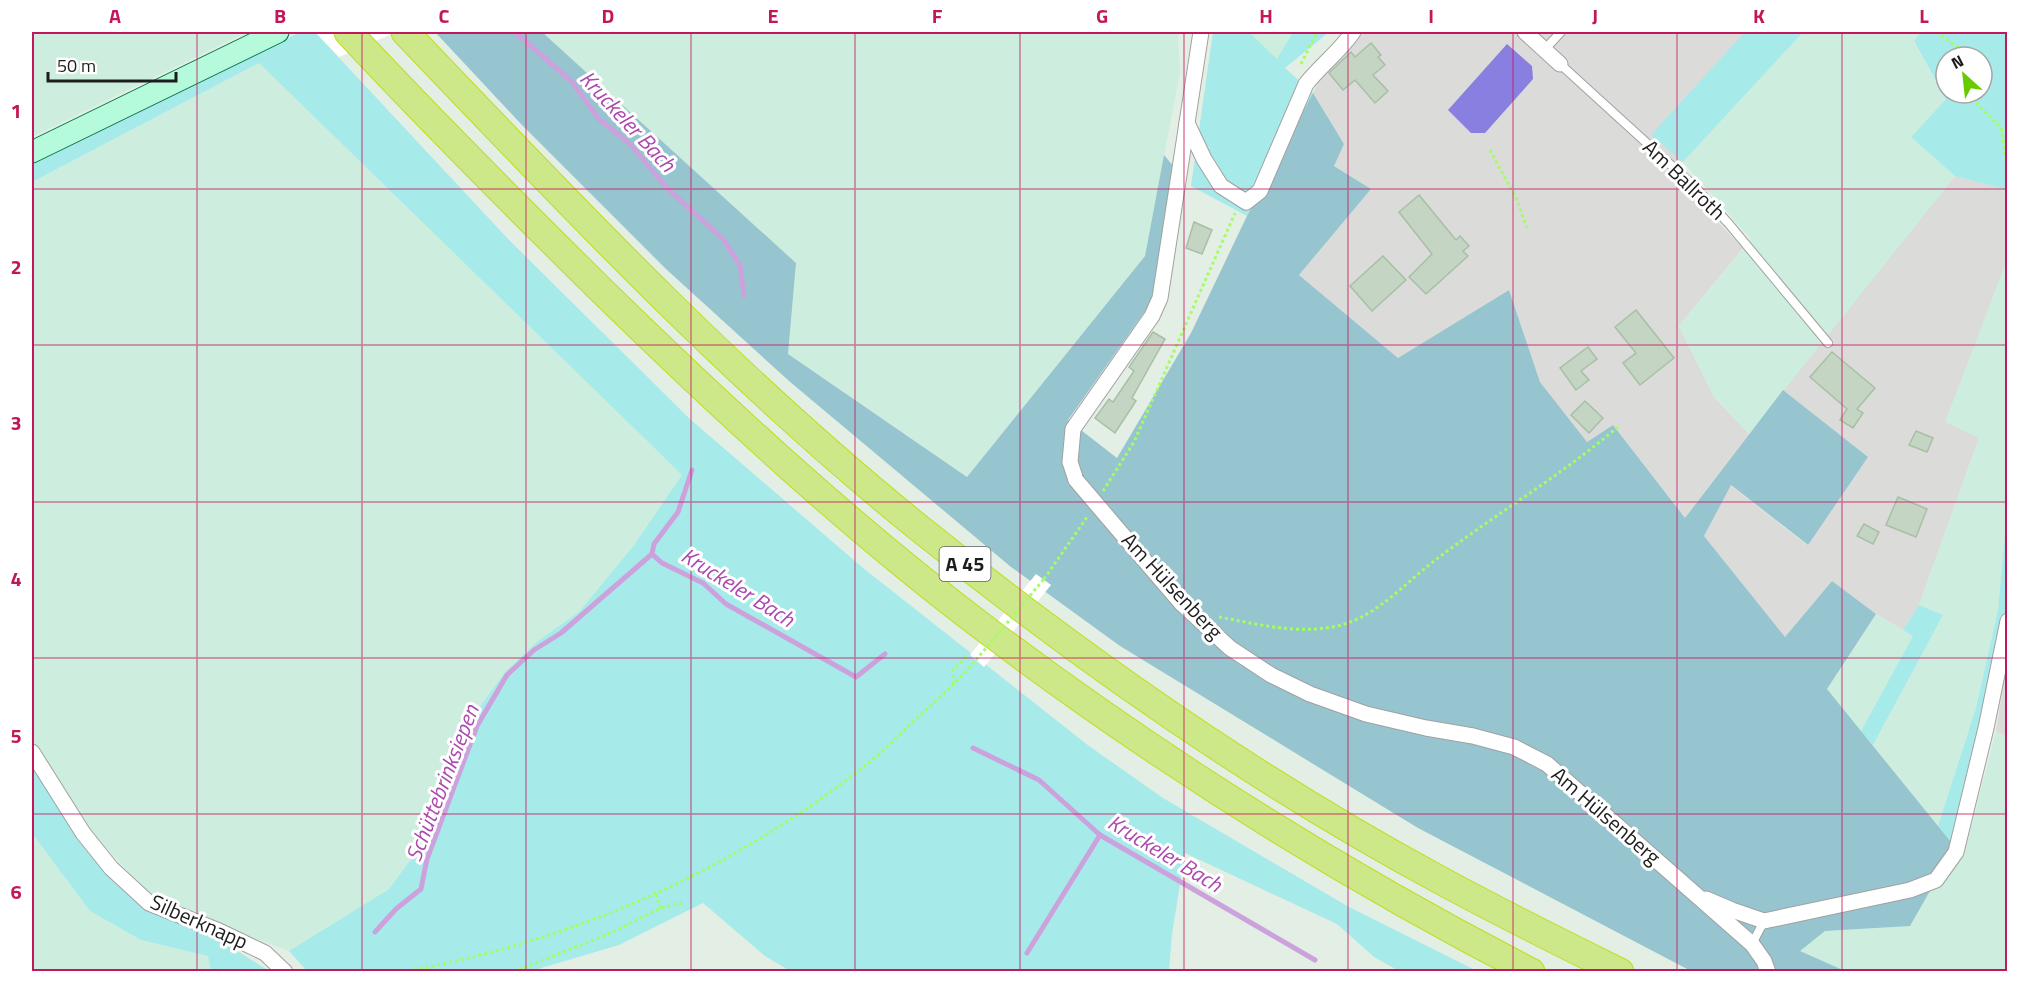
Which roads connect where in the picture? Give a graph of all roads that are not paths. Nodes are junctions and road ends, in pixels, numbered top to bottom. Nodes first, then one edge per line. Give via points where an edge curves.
1 (278, 32) edge
2 (405, 32) edge
3 (1201, 32) edge
4 (1353, 32) edge
5 (1525, 32) edge
6 (1561, 32) edge
7 (355, 39) edge
8 (1545, 49) junction
9 (1560, 64) joint
10 (1187, 123) junction
11 (32, 152) edge
12 (1828, 343) dead end
13 (2007, 623) edge
14 (32, 753) edge
15 (1690, 891) junction
16 (1764, 921) junction
17 (1752, 944) junction
18 (285, 972) edge
19 (1531, 972) edge
20 (1620, 972) edge
21 (1768, 972) edge

1 - 11 street
2 - 20 highway, A 45 via 574,208 760,389 916,526 1004,595 1152,702 1278,785 1437,878
3 - 10 street, Am Hülsenberg
4 - 10 street via 1306,84 1260,191 1246,201 1221,186
5 - 8 street, Am Ballroth
6 - 8 lane
7 - 19 highway, A 45 via 662,349 813,488 916,574 1068,689 1201,780 1343,868
8 - 9 street, Am Ballroth
9 - 12 lane, Am Ballroth via 1695,188
10 - 15 street, Am Hülsenberg, bridge via 1160,298 1152,316 1073,429 1070,462 1076,480 1181,603 1230,648 1310,694 1365,714 1514,747 1547,764
13 - 16 street via 1956,852 1936,880 1910,890
14 - 18 street, Silberknapp via 83,834 111,868 149,903 265,953
15 - 16 street
15 - 17 street, Am Hülsenberg
16 - 17 lane
17 - 21 street, Am Hülsenberg

